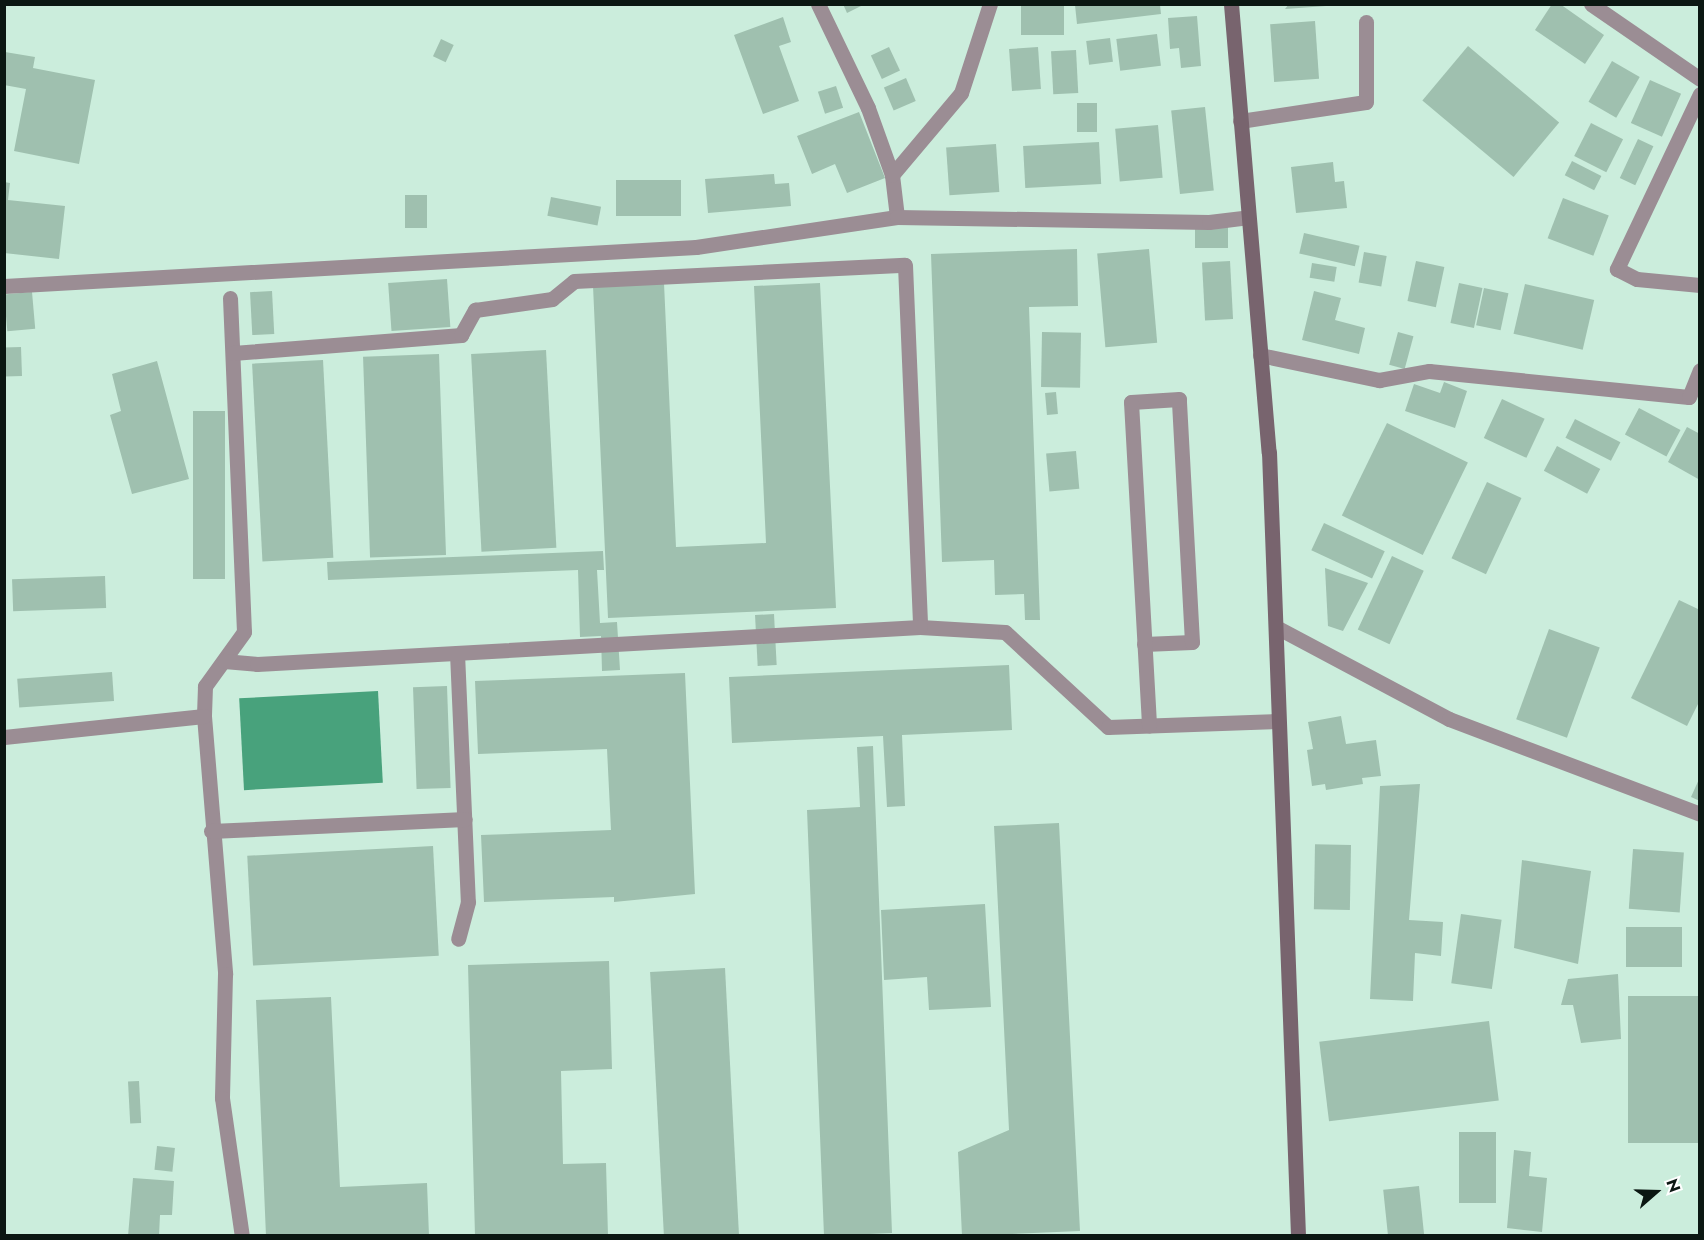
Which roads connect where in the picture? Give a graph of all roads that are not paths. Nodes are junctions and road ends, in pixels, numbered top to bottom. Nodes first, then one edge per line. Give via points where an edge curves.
1 (818, 4) edge
2 (990, 4) edge
3 (1231, 4) edge
4 (1591, 4) edge
5 (1366, 22) dead end
6 (1700, 79) edge
7 (1700, 94) edge
8 (1240, 121) junction
9 (892, 176) junction
10 (897, 217) junction
11 (1247, 217) junction
12 (1700, 285) edge
13 (4, 286) edge
14 (230, 298) dead end
15 (232, 353) junction
16 (1260, 355) junction
17 (1700, 370) edge
18 (1694, 397) edge
19 (920, 627) junction
20 (1278, 628) junction
21 (1144, 644) junction
22 (457, 653) junction
23 (224, 661) junction
24 (204, 716) junction
25 (1278, 721) junction
26 (1149, 725) junction
27 (4, 737) edge
28 (1700, 814) edge
29 (465, 819) junction
30 (211, 831) junction
31 (458, 939) dead end
32 (242, 1236) edge
33 (1298, 1236) edge

1 - 9 street via 868,108
2 - 9 street via 961,93
3 - 8 street
4 - 6 street
5 - 8 street via 1366,102
7 - 12 street via 1617,269 1637,279
8 - 11 street
9 - 10 street
10 - 11 street via 1209,222
10 - 13 street via 696,247
11 - 16 street
14 - 15 street
15 - 19 street via 461,335 475,310 552,300 574,282 905,265
15 - 23 street via 244,632
16 - 18 street via 1378,380 1429,370
16 - 20 street
17 - 18 street
19 - 22 street
19 - 26 street via 1005,632 1108,727
20 - 25 street
20 - 28 street via 1449,719
21 - 21 street via 1192,642 1179,399 1131,402
21 - 26 street
22 - 23 street via 257,664
22 - 29 street
23 - 24 street via 205,686
24 - 27 street
24 - 30 street
25 - 26 street
25 - 33 street
29 - 30 street
29 - 31 street via 468,902
30 - 32 street via 225,974 224,1121

